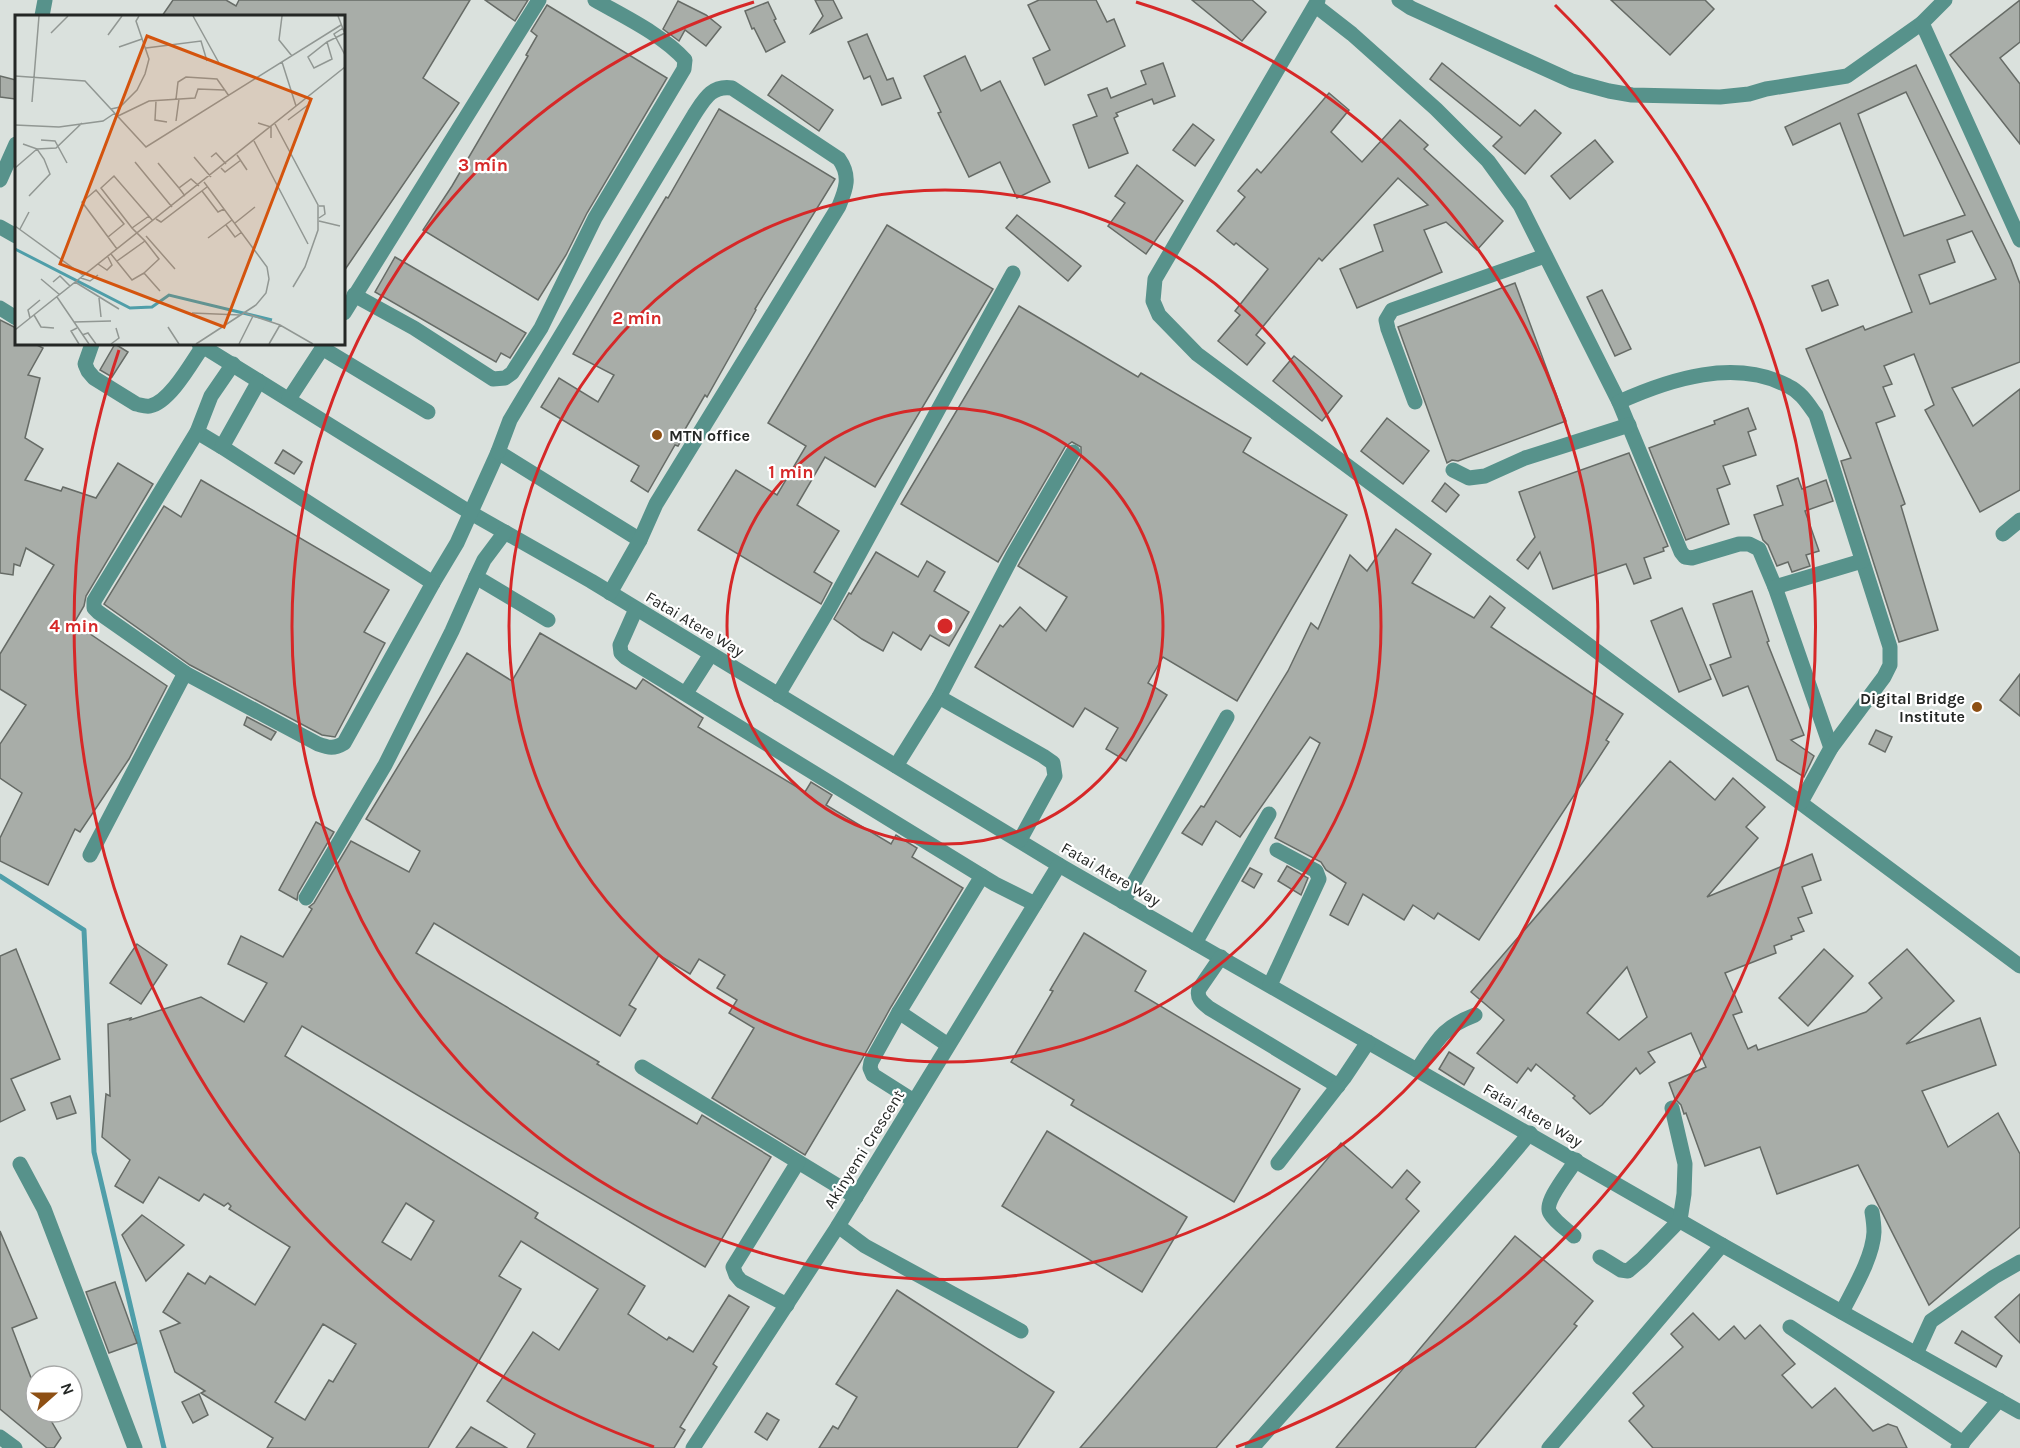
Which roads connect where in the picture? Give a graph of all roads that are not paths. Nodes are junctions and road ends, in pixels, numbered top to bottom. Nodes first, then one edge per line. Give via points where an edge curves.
1 (45, 0) edge
2 (539, 0) edge
3 (594, 0) edge
4 (1399, 0) edge
5 (1945, 0) edge
6 (1317, 3) edge
7 (42, 15) edge
8 (1922, 23) junction
9 (15, 146) edge
10 (0, 180) edge
11 (0, 227) edge
12 (15, 235) edge
13 (2020, 240) edge
14 (1545, 256) junction
15 (1013, 273) dead end
16 (354, 295) junction
17 (0, 308) edge
18 (345, 311) edge
19 (15, 317) edge
20 (92, 345) edge
21 (201, 345) edge
22 (324, 346) edge
23 (233, 364) junction
24 (259, 381) junction
25 (289, 399) junction
26 (1415, 402) dead end
27 (1620, 402) junction
28 (428, 412) dead end
29 (1629, 424) junction
30 (197, 432) junction
31 (222, 447) junction
32 (498, 452) junction
33 (1073, 452) dead end
34 (1452, 470) dead end
35 (471, 513) junction
36 (2020, 520) edge
37 (505, 532) junction
38 (2003, 534) dead end
39 (640, 540) junction
40 (1862, 561) junction
41 (476, 578) junction
42 (433, 583) junction
43 (1775, 587) junction
44 (610, 593) junction
45 (636, 609) junction
46 (548, 620) dead end
47 (711, 654) junction
48 (185, 673) junction
49 (686, 693) junction
50 (778, 695) junction
51 (939, 697) junction
52 (1227, 717) dead end
53 (1831, 748) junction
54 (896, 766) junction
55 (1801, 802) junction
56 (1269, 814) dead end
57 (1020, 840) junction
58 (1277, 850) dead end
59 (90, 855) dead end
60 (1059, 865) junction
61 (982, 876) junction
62 (306, 898) dead end
63 (1123, 902) junction
64 (1035, 904) junction
65 (1195, 943) junction
66 (1221, 957) junction
67 (2020, 966) edge
68 (1270, 985) junction
69 (899, 1012) junction
70 (1475, 1015) dead end
71 (1368, 1042) junction
72 (948, 1045) junction
73 (642, 1067) dead end
74 (1417, 1070) junction
75 (1338, 1086) junction
76 (914, 1101) junction
77 (1672, 1108) dead end
78 (1530, 1133) junction
79 (1576, 1160) junction
80 (798, 1162) junction
81 (1278, 1163) dead end
82 (20, 1164) dead end
83 (856, 1197) junction
84 (1872, 1212) dead end
85 (1680, 1220) junction
86 (838, 1226) junction
87 (1574, 1236) dead end
88 (1722, 1245) junction
89 (1600, 1257) dead end
90 (2020, 1262) edge
91 (786, 1305) junction
92 (1842, 1312) junction
93 (1790, 1327) dead end
94 (1021, 1331) dead end
95 (1916, 1354) junction
96 (1998, 1400) junction
97 (2020, 1412) edge
98 (0, 1437) edge
99 (1960, 1445) edge
100 (15, 1448) edge
101 (135, 1448) edge
102 (693, 1448) edge
103 (1252, 1448) edge
104 (1549, 1448) edge

1 - 7 street
2 - 16 street
3 - 16 street via 678,52 685,60 684,69 595,218 541,328 512,373 493,379
4 - 8 street via 1572,81 1632,94 1720,97 1846,76
5 - 8 street
6 - 14 street via 1488,161 1520,206
6 - 55 street via 1155,279 1153,301 1159,315 1197,354
8 - 13 street
9 - 10 street
11 - 12 street
14 - 26 street via 1392,310 1386,320 1388,329
14 - 27 street
15 - 50 street
16 - 18 street
17 - 19 street
20 - 21 street via 85,364 90,375 144,406 166,397
21 - 23 street, Fatai Atere Way
22 - 25 street
22 - 28 street
23 - 24 street, Fatai Atere Way
23 - 30 street via 212,396
24 - 25 street, Fatai Atere Way
24 - 31 street
25 - 35 street, Fatai Atere Way
27 - 29 street
27 - 40 street via 1688,378 1728,372 1754,373 1789,386 1816,415
29 - 34 street via 1525,458 1485,476 1469,478
29 - 43 street via 1685,557 1749,544 1759,549
30 - 31 street
30 - 48 street via 94,601 98,612
31 - 42 street
32 - 35 street
32 - 39 street
32 - 39 street via 510,420 694,115 713,90 732,88 839,159 848,176 846,188 839,206 656,504
33 - 51 street via 1013,555
35 - 37 street, Fatai Atere Way
35 - 42 street
36 - 38 street
37 - 41 street
37 - 44 street, Fatai Atere Way
39 - 44 street
40 - 43 street
40 - 53 street via 1890,647 1890,665
41 - 46 street
41 - 62 street via 385,765
42 - 48 street via 344,743 337,747 318,744
43 - 53 street
44 - 45 street, Fatai Atere Way
45 - 47 street, Fatai Atere Way
45 - 49 street via 620,645 621,653
47 - 49 street
47 - 50 street, Fatai Atere Way
48 - 59 street
49 - 61 street
50 - 54 street, Fatai Atere Way
51 - 54 street
51 - 57 street via 1053,763 1055,776
52 - 63 street
53 - 55 street
54 - 57 street, Fatai Atere Way
55 - 67 street
56 - 65 street
57 - 60 street, Fatai Atere Way
58 - 68 street via 1316,871 1319,879
60 - 63 street, Fatai Atere Way
60 - 64 street, Akinyemi Crescent
61 - 64 street
61 - 69 street
63 - 65 street, Fatai Atere Way
64 - 72 street, Akinyemi Crescent
65 - 66 street, Fatai Atere Way
66 - 68 street, Fatai Atere Way
66 - 75 street via 1199,989 1200,1000
68 - 71 street, Fatai Atere Way
69 - 72 street
69 - 76 street via 870,1068 879,1080
70 - 74 street via 1442,1032
71 - 74 street, Fatai Atere Way
71 - 75 street
72 - 76 street, Akinyemi Crescent
73 - 80 street
74 - 78 street, Fatai Atere Way
75 - 81 street
76 - 83 street, Akinyemi Crescent
77 - 85 street via 1685,1164
78 - 79 street, Fatai Atere Way
78 - 103 street
79 - 85 street, Fatai Atere Way
79 - 87 street via 1550,1199 1548,1209
80 - 83 street
80 - 91 street via 733,1267 741,1281
82 - 101 street via 44,1209
83 - 86 street, Akinyemi Crescent
84 - 92 street via 1874,1232 1870,1249
85 - 88 street, Fatai Atere Way
85 - 89 street via 1628,1271
86 - 91 street, Akinyemi Crescent
86 - 94 street via 865,1246
88 - 92 street, Fatai Atere Way
88 - 104 street
90 - 95 street via 1931,1321
91 - 102 street, Akinyemi Crescent
92 - 95 street, Fatai Atere Way
93 - 99 street
95 - 96 street, Fatai Atere Way
96 - 97 street, Fatai Atere Way
96 - 99 street
98 - 100 street

